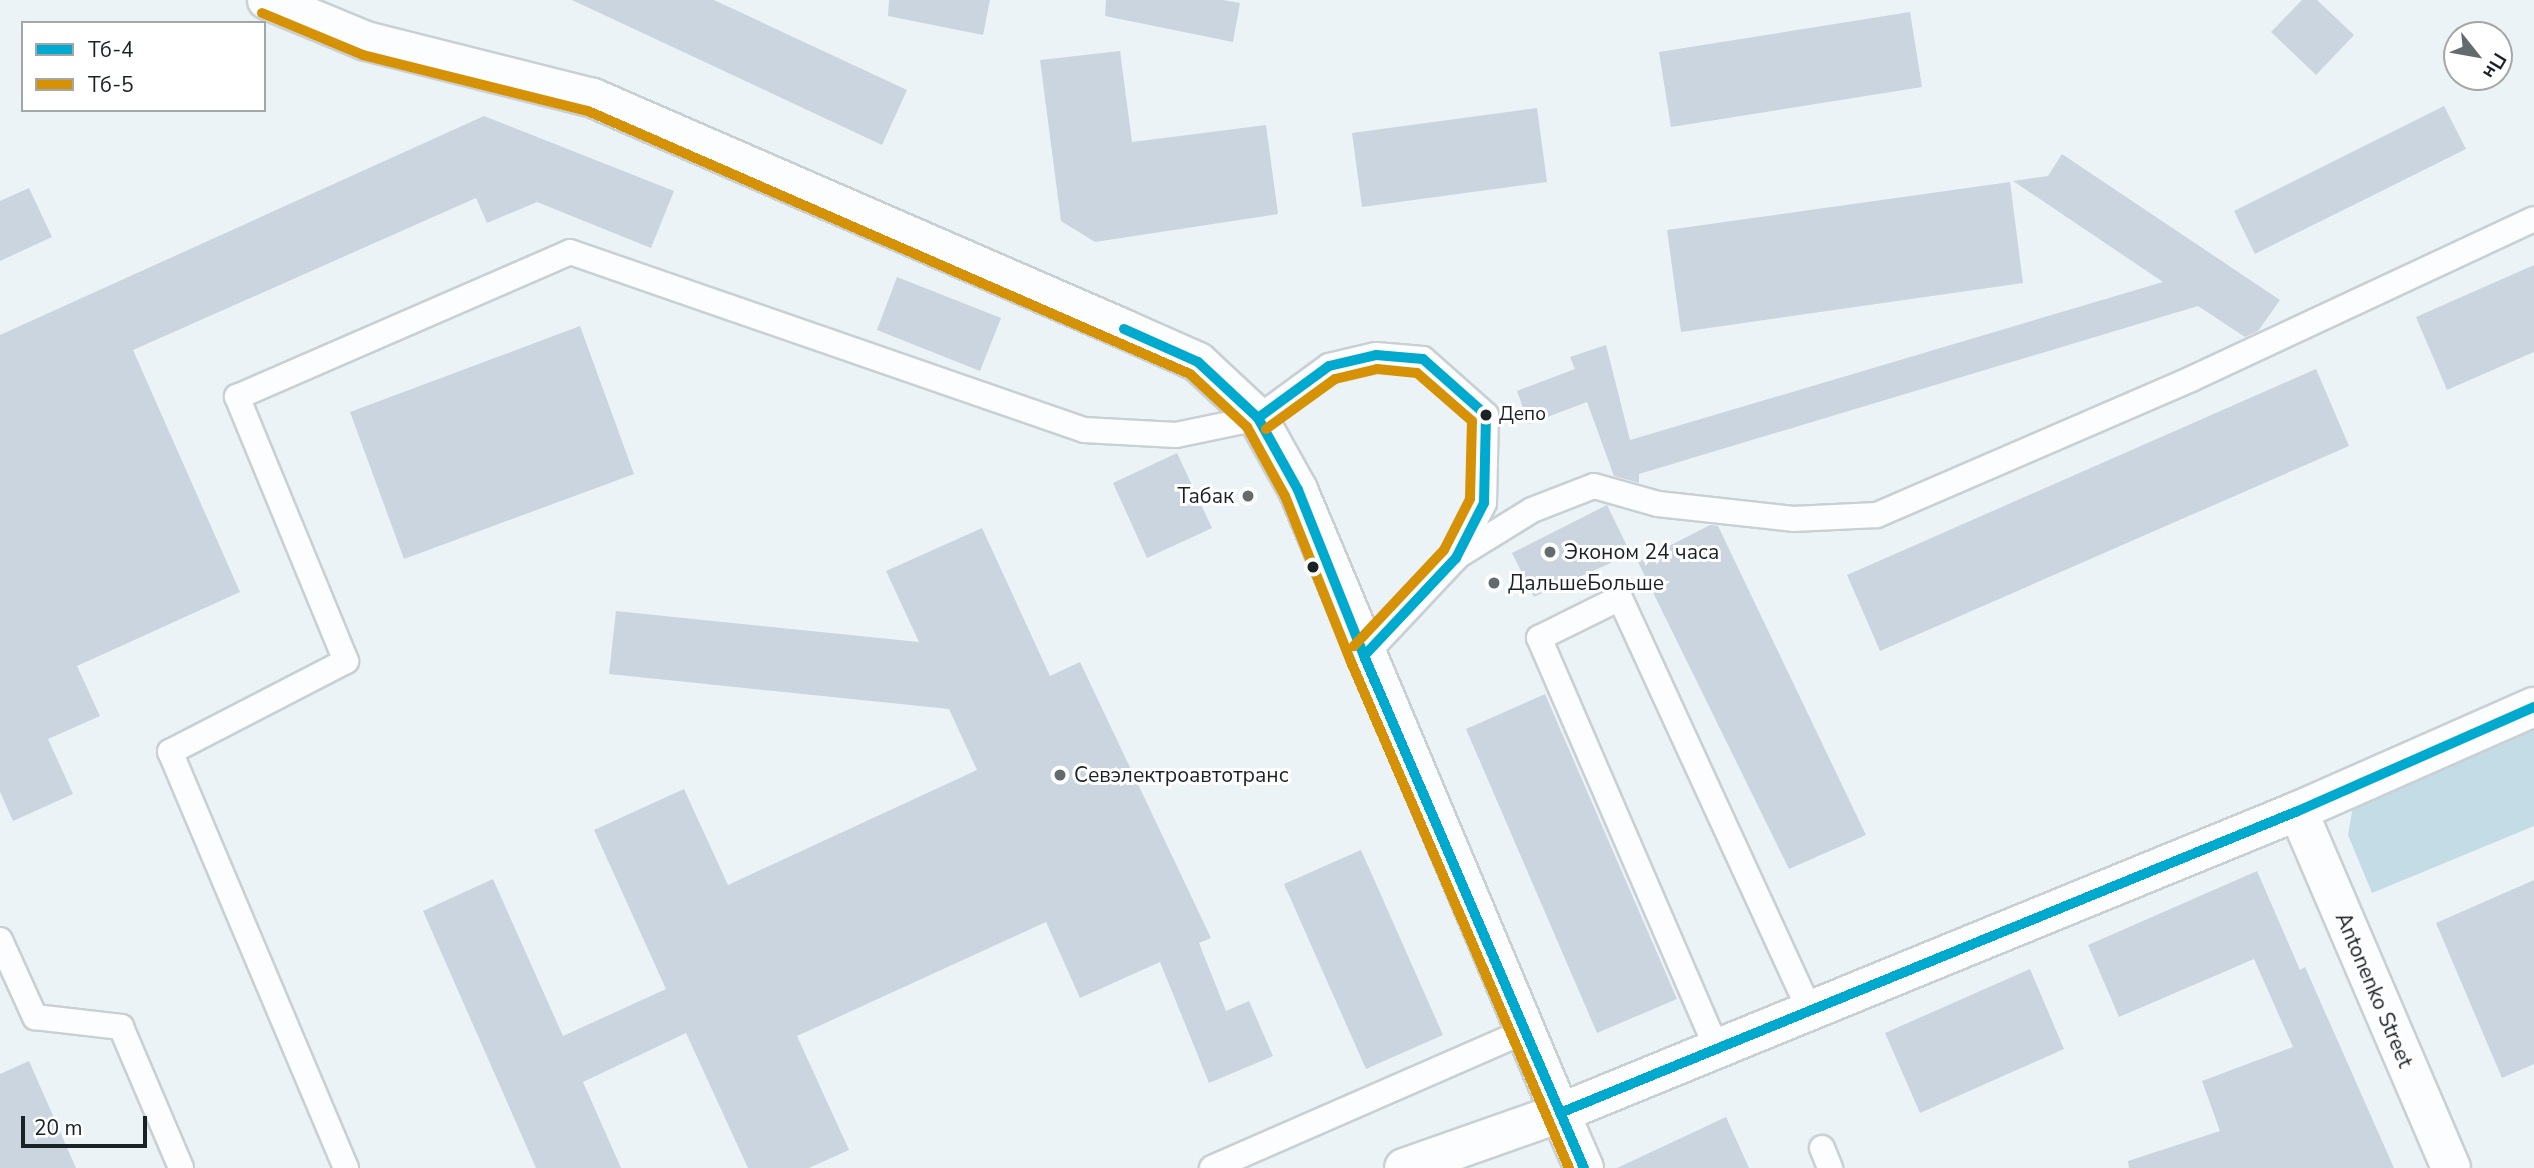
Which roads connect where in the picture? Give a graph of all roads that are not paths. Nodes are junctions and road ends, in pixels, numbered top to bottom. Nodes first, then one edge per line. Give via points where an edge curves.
1 (267, 0) edge
2 (2534, 219) edge
3 (1258, 418) junction
4 (1456, 558) junction
5 (1364, 656) junction
6 (2534, 707) edge
7 (2298, 811) junction
8 (0, 940) edge
9 (1810, 1011) junction
10 (1524, 1032) junction
11 (1717, 1049) junction
12 (1560, 1114) junction
13 (181, 1168) edge
14 (346, 1168) edge
15 (1212, 1168) edge
16 (1404, 1168) edge
17 (1584, 1168) edge
18 (2451, 1168) edge

1 - 3 street via 366,41 593,98 1198,362
2 - 4 lane via 2191,379 1878,515 1793,519 1658,504 1594,486 1532,510
3 - 4 lane via 1329,366 1376,355 1423,359 1486,415 1484,503
3 - 5 street via 1298,489
3 - 14 lane via 1176,435 1084,430 570,252 237,397 346,661 170,752
4 - 5 lane
5 - 10 street
6 - 7 street
7 - 9 street
7 - 18 street, Antonenko Street
8 - 13 lane via 35,1017 121,1027
9 - 11 street
9 - 11 lane via 1620,598 1539,638
10 - 12 street
10 - 15 lane
11 - 12 street
12 - 16 street
12 - 17 street

